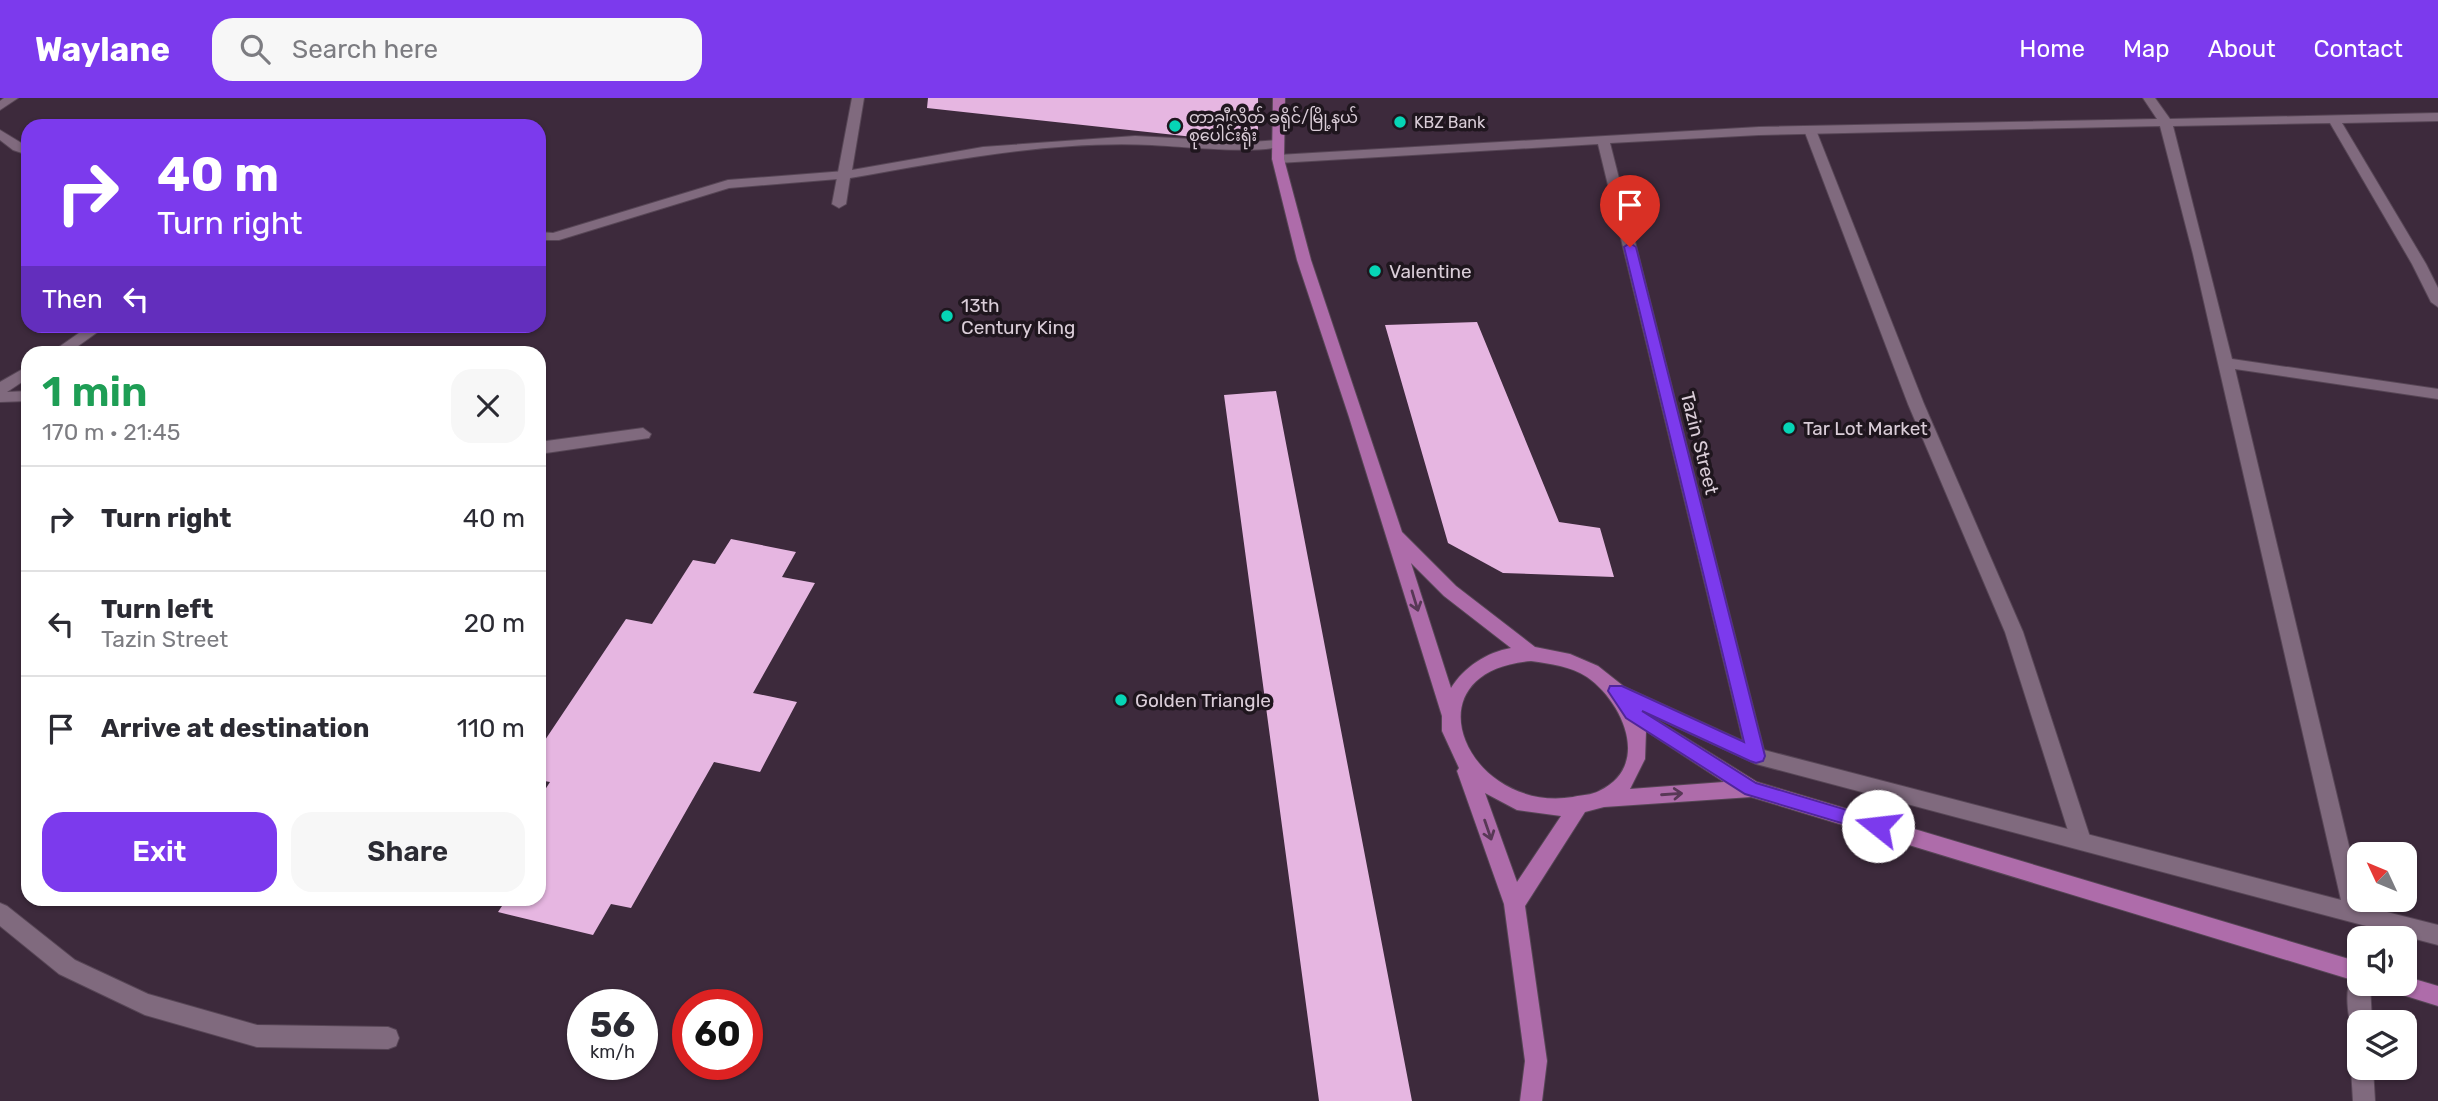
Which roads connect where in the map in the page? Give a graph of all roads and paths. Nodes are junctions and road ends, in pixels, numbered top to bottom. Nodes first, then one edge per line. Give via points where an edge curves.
1 (12, 98) edge
2 (858, 98) edge
3 (1279, 98) edge
4 (2149, 98) edge
5 (0, 106) edge
6 (2438, 117) edge
7 (2334, 120) junction
8 (2165, 121) junction
9 (1810, 130) junction
10 (0, 134) edge
11 (1604, 140) junction
12 (21, 148) edge
13 (1278, 152) junction
14 (845, 175) junction
15 (839, 204) dead end
16 (546, 236) edge
17 (2438, 302) edge
18 (88, 333) edge
19 (68, 346) edge
20 (2225, 363) junction
21 (21, 376) edge
22 (0, 389) edge
23 (2438, 394) edge
24 (21, 396) edge
25 (0, 397) edge
26 (643, 434) dead end
27 (546, 448) edge
28 (1394, 536) junction
29 (1531, 654) junction
30 (1616, 691) junction
31 (1450, 713) junction
32 (1632, 713) junction
33 (1756, 756) junction
34 (1465, 766) junction
35 (1751, 789) junction
36 (1604, 799) junction
37 (1577, 808) junction
38 (2081, 840) junction
39 (2347, 881) edge
40 (1514, 904) junction
41 (2347, 909) edge
42 (2358, 912) edge
43 (0, 913) edge
44 (2438, 935) edge
45 (2347, 968) edge
46 (2417, 990) edge
47 (2438, 996) edge
48 (388, 1038) dead end
49 (2363, 1080) edge
50 (1531, 1101) edge
51 (2364, 1101) edge

1 - 5 street
2 - 14 street
3 - 13 main road
4 - 8 street
6 - 7 street
7 - 8 street
7 - 17 street
8 - 9 street
8 - 20 street
9 - 11 street
9 - 38 street via 1916,404 2014,632
10 - 12 street
11 - 13 street
11 - 33 street, Tazin Street
13 - 14 street via 1251,146 1135,140 983,151
13 - 28 main road via 1304,260
14 - 15 street
14 - 16 street via 728,184
18 - 19 street
20 - 23 street
20 - 39 street
21 - 22 street
24 - 25 street
26 - 27 street
28 - 29 main road via 1450,591
28 -> 31 main road
29 - 30 main road via 1572,662
29 - 31 main road via 1501,658 1475,670 1458,689
30 - 32 main road
30 - 33 street
31 - 34 main road via 1453,740
32 - 35 main road
32 - 36 main road via 1638,737 1636,761 1624,783
33 - 38 street
34 - 37 main road via 1488,788 1517,803 1548,810
34 -> 40 main road
36 -> 35 main road
35 - 45 main road
36 - 37 main road
37 - 40 main road
38 - 41 street
40 - 50 main road via 1536,1061
42 - 44 street
43 - 48 street via 68,967 145,1004 257,1036
46 - 47 main road
49 - 51 street

